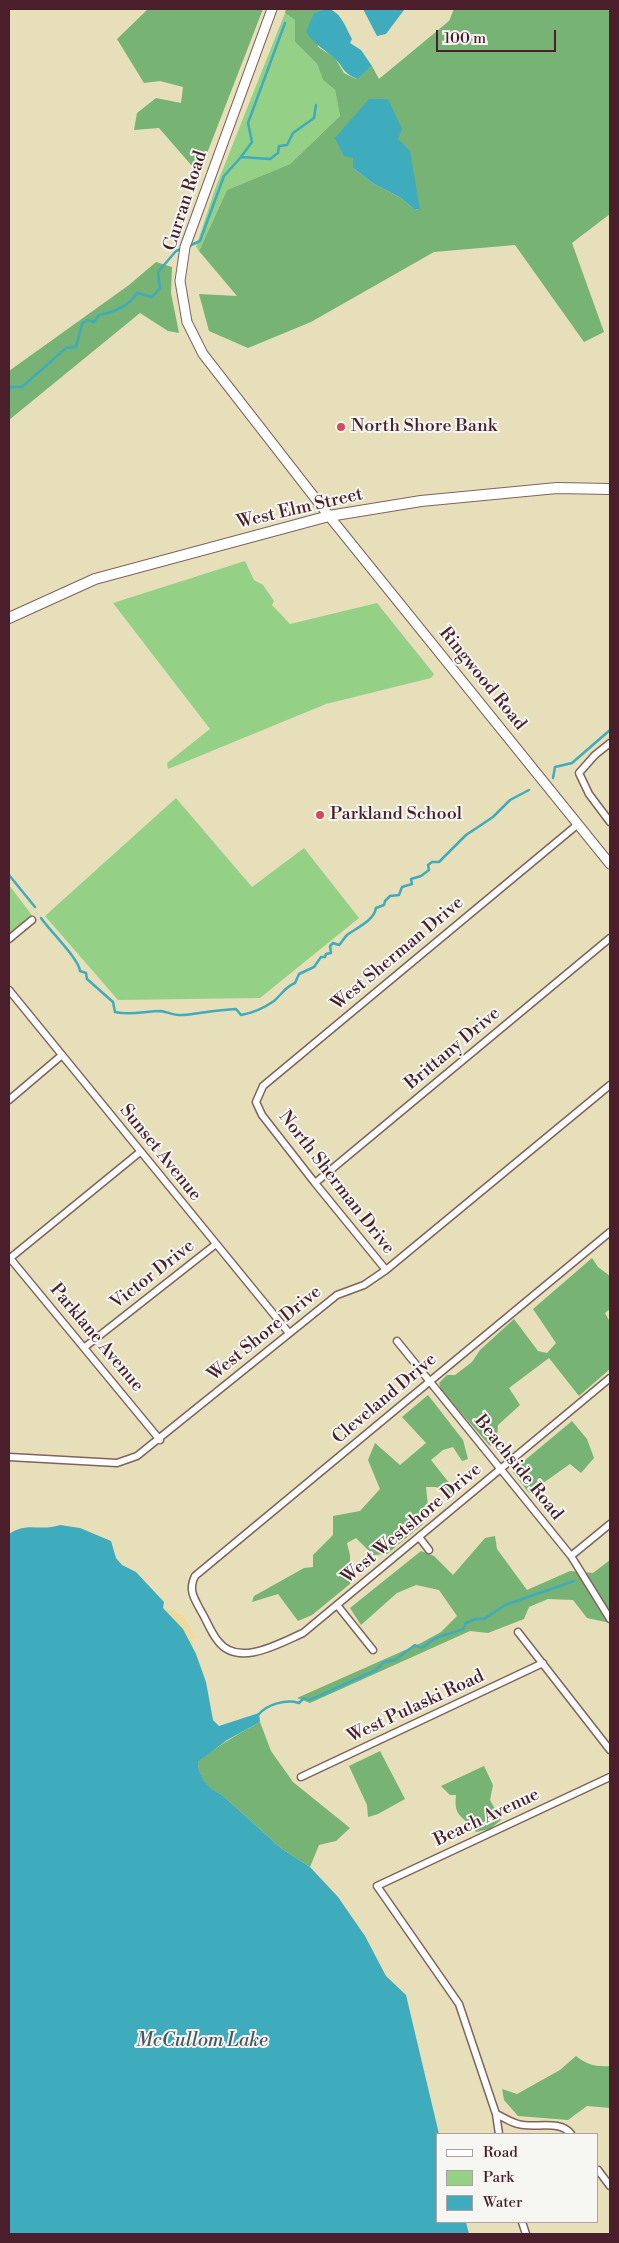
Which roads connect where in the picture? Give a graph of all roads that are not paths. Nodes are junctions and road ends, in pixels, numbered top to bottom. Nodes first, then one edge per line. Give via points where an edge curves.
1 (272, 9) edge
2 (610, 489) edge
3 (329, 516) junction
4 (9, 618) edge
5 (610, 743) edge
6 (610, 822) edge
7 (577, 825) junction
8 (610, 864) edge
9 (32, 920) dead end
10 (610, 938) edge
11 (9, 939) edge
12 (9, 990) edge
13 (62, 1055) junction
14 (610, 1085) edge
15 (9, 1100) edge
16 (262, 1115) joint
17 (140, 1152) junction
18 (315, 1183) junction
19 (610, 1232) edge
20 (216, 1244) junction
21 (9, 1258) edge
22 (386, 1270) junction
23 (289, 1333) junction
24 (397, 1341) dead end
25 (85, 1348) junction
26 (610, 1378) edge
27 (429, 1382) junction
28 (160, 1440) junction
29 (10, 1456) edge
30 (500, 1470) junction
31 (610, 1524) edge
32 (419, 1537) junction
33 (429, 1550) dead end
34 (571, 1556) junction
35 (337, 1605) junction
36 (610, 1619) edge
37 (518, 1632) dead end
38 (219, 1643) joint
39 (373, 1650) dead end
40 (543, 1663) junction
41 (610, 1750) edge
42 (301, 1777) dead end
43 (610, 1777) edge
44 (496, 2114) junction
45 (500, 2133) edge
46 (569, 2133) edge
47 (599, 2171) edge
48 (610, 2186) edge

1 - 3 street, Curran Road via 185,247 180,281 187,322 203,354
2 - 3 main road, West Elm Street via 557,488 421,500
3 - 4 main road, West Elm Street via 95,579
3 - 7 street, Ringwood Road
5 - 6 street via 580,773 589,794
7 - 8 street, Ringwood Road
7 - 16 street, West Sherman Drive via 263,1086 256,1102
9 - 11 street
10 - 18 street, Brittany Drive
12 - 13 street, Sunset Avenue
13 - 15 street
13 - 17 street, Sunset Avenue
14 - 22 street, West Shore Drive
16 - 18 street, North Sherman Drive
17 - 20 street, Sunset Avenue
17 - 21 street
18 - 22 street, North Sherman Drive
19 - 27 street, Cleveland Drive
20 - 23 street, Sunset Avenue
20 - 25 street, Victor Drive
21 - 25 street, Parklane Avenue
22 - 23 street, West Shore Drive via 364,1285 337,1294
23 - 28 street, West Shore Drive
24 - 27 street, Beachside Road
25 - 28 street, Parklane Avenue
26 - 30 street, West Westshore Drive
27 - 30 street, Beachside Road
27 - 38 street, Cleveland Drive via 195,1576 191,1584 192,1595
28 - 29 street, West Shore Drive via 137,1456 117,1463
30 - 32 street, West Westshore Drive
30 - 34 street, Beachside Road
31 - 34 street
32 - 33 street
32 - 35 street, West Westshore Drive
34 - 36 street, Beachside Road
35 - 38 street, West Westshore Drive via 303,1633 265,1650 231,1652
35 - 39 street
37 - 40 street
40 - 41 street
40 - 42 street, West Pulaski Road
43 - 44 street, Beach Avenue via 377,1886 459,2004
44 - 45 street
44 - 46 street via 516,2124 534,2128 557,2126
47 - 48 street

